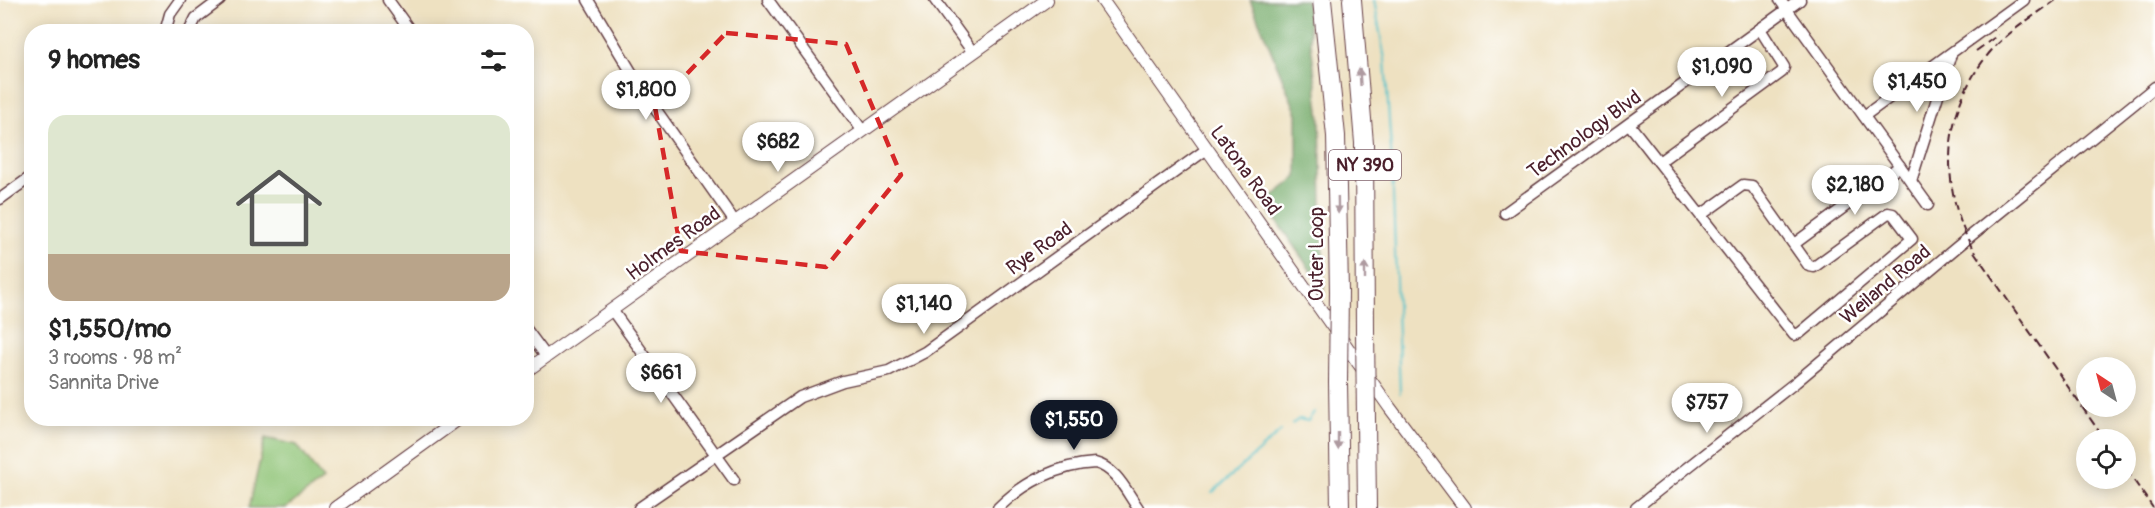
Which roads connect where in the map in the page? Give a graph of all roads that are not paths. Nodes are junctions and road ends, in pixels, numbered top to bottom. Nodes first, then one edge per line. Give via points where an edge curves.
1 (180, 0) edge
2 (220, 0) edge
3 (388, 0) edge
4 (588, 0) edge
5 (768, 0) edge
6 (935, 0) edge
7 (1047, 0) edge
8 (1102, 0) edge
9 (1322, 0) edge
10 (1352, 0) edge
11 (1780, 0) edge
12 (1800, 0) edge
13 (2024, 0) edge
14 (1787, 10) junction
15 (167, 24) edge
16 (193, 24) edge
17 (405, 24) edge
18 (1760, 29) junction
19 (972, 51) junction
20 (1951, 53) junction
21 (2155, 87) edge
22 (1864, 116) junction
23 (1629, 124) junction
24 (862, 130) junction
25 (1207, 149) junction
26 (1659, 162) junction
27 (1900, 166) junction
28 (1911, 181) junction
29 (24, 182) edge
30 (0, 199) edge
31 (1928, 205) dead end
32 (1505, 213) dead end
33 (1701, 215) junction
34 (735, 222) junction
35 (1794, 244) junction
36 (612, 310) junction
37 (534, 340) edge
38 (546, 356) junction
39 (534, 364) edge
40 (449, 426) edge
41 (715, 454) junction
42 (734, 480) dead end
43 (335, 508) edge
44 (639, 508) edge
45 (998, 508) edge
46 (1138, 508) edge
47 (1340, 508) edge
48 (1367, 508) edge
49 (1465, 508) edge
50 (1636, 508) edge

1 - 15 street
2 - 16 street
3 - 17 street
4 - 34 street via 642,90
5 - 24 street
6 - 19 street
7 - 19 street, Holmes Road
8 - 25 street, Latona Road
9 -> 47 highway, Outer Loop / NY 390, bridge via 1336,136
48 -> 10 highway, NY 390, bridge via 1364,143
11 - 14 street
12 - 14 street, Technology Blvd
13 - 20 street
14 - 18 street, Technology Blvd
14 - 22 street
18 - 23 street, Technology Blvd
18 - 26 street via 1784,67 1782,72
19 - 24 street, Holmes Road
20 - 22 street
20 - 28 street
21 - 50 street, Weiland Road
22 - 27 street
23 - 26 street
23 - 32 street, Technology Blvd
24 - 34 street, Holmes Road
25 - 41 street, Rye Road via 925,352 889,371 843,381 800,397
25 - 49 street, Latona Road
26 - 33 street
27 - 28 street
27 - 35 street
28 - 31 street
29 - 30 street
33 - 35 street via 1749,184
33 - 35 street via 1794,334 1912,239 1888,213 1814,267 1809,266
34 - 36 street, Holmes Road
36 - 38 street, Holmes Road
36 - 41 street
37 - 38 street
38 - 39 street, Holmes Road
40 - 43 street
41 - 42 street
41 - 44 street, Rye Road
45 - 46 street via 1042,476 1095,463 1114,474

